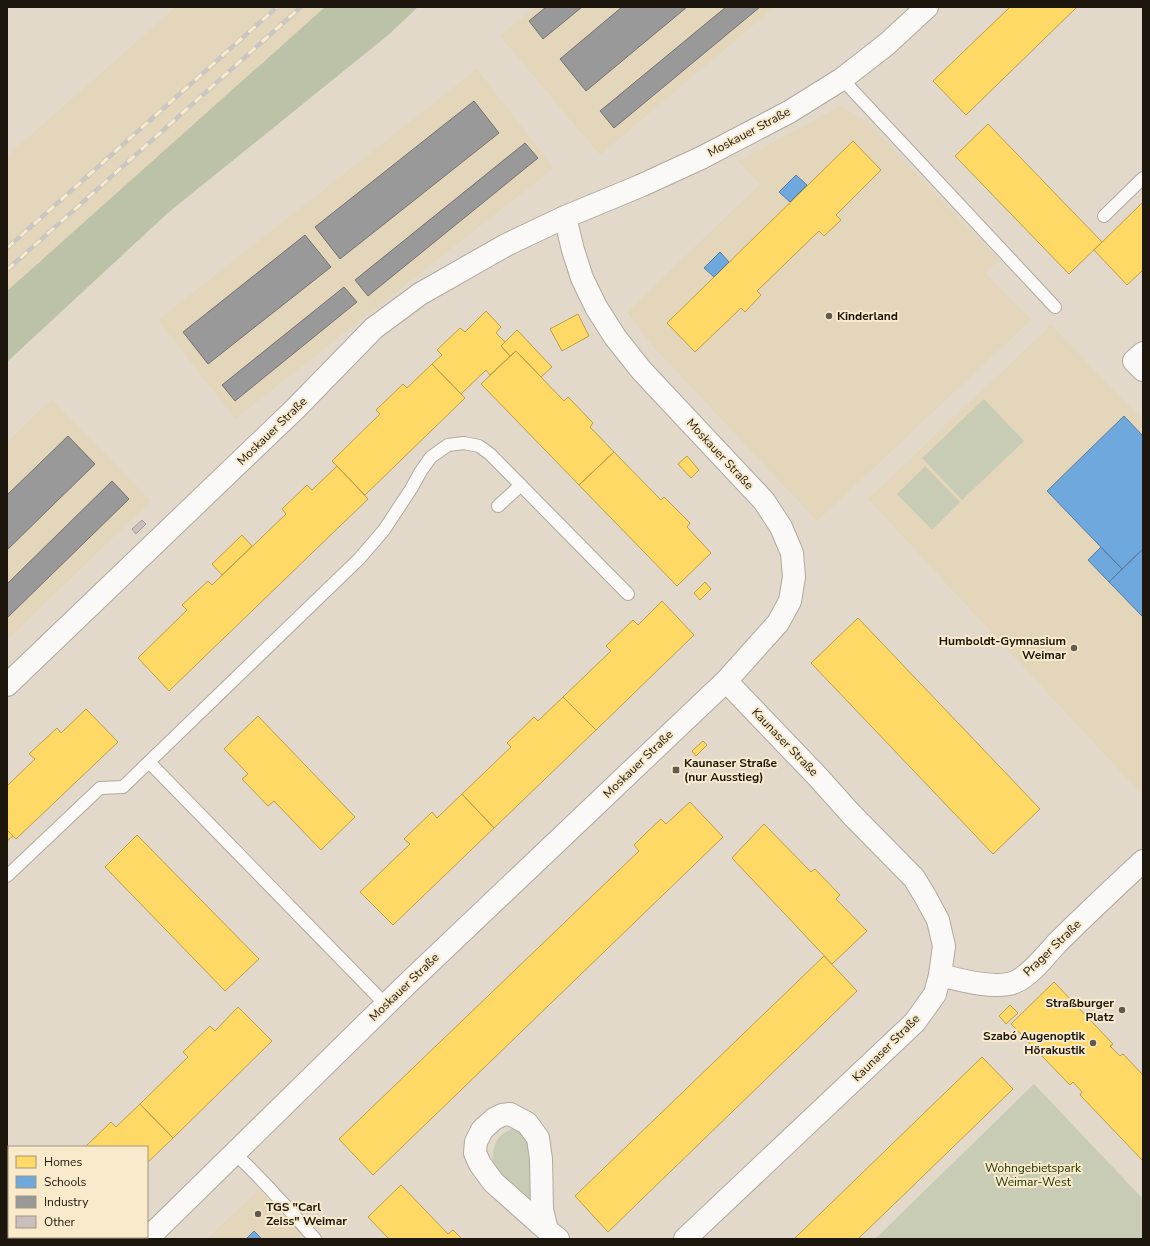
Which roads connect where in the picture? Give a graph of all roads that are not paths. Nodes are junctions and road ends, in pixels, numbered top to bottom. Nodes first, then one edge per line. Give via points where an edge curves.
1 (927, 7) edge
2 (842, 79) junction
3 (1143, 178) edge
4 (1104, 216) dead end
5 (565, 217) junction
6 (1055, 308) dead end
7 (1143, 352) edge
8 (1143, 370) edge
9 (521, 484) junction
10 (498, 506) dead end
11 (628, 594) dead end
12 (726, 681) junction
13 (7, 685) edge
14 (149, 762) junction
15 (1143, 861) edge
16 (7, 876) edge
17 (940, 975) junction
18 (386, 1005) junction
19 (234, 1153) junction
20 (552, 1235) edge
21 (147, 1239) edge
22 (315, 1239) edge
23 (685, 1239) edge

1 - 2 street, Moskauer Straße via 887,44
2 - 5 street, Moskauer Straße via 789,112 701,158
2 - 6 lane
3 - 4 lane
5 - 12 street, Moskauer Straße via 582,278 615,337 642,371 764,501 781,527 792,553 794,577 790,601 778,623
5 - 13 street, Moskauer Straße via 506,244 420,294 374,328 296,408
7 - 8 street via 1134,361
9 - 10 lane
9 - 11 lane
9 - 14 lane via 479,446 464,443 448,445 431,457 384,530 359,559
12 - 17 street, Kaunaser Straße via 914,878 938,920 944,946
12 - 18 street, Moskauer Straße
14 - 16 lane via 123,787 100,788
14 - 18 lane
15 - 17 street, Prager Straße via 1040,962 1015,982 978,984
17 - 23 street, Kaunaser Straße via 935,994 915,1022
18 - 19 street, Moskauer Straße
19 - 21 street, Moskauer Straße
19 - 22 lane
20 - 20 street via 493,1182 480,1164 476,1142 482,1130 502,1115 510,1114 528,1123 538,1138 542,1210

